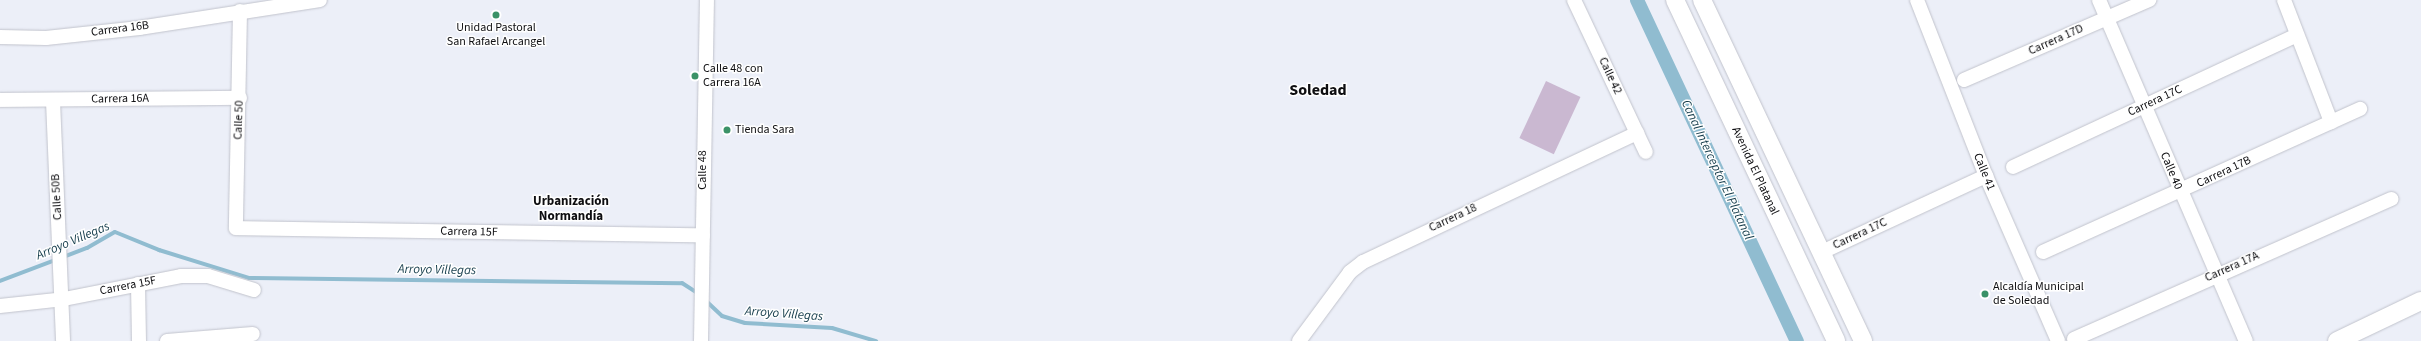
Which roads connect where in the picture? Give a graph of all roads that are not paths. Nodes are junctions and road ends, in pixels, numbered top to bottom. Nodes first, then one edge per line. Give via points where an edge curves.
1 (320, 0) edge
2 (706, 0) edge
3 (1574, 0) edge
4 (1674, 0) edge
5 (1702, 0) edge
6 (1916, 0) edge
7 (2099, 0) edge
8 (2149, 0) edge
9 (2284, 0) edge
10 (240, 12) junction
11 (2107, 18) junction
12 (2297, 36) junction
13 (0, 37) edge
14 (1964, 80) dead end
15 (240, 98) junction
16 (0, 100) edge
17 (53, 100) junction
18 (2143, 106) junction
19 (2360, 109) dead end
20 (2331, 122) junction
21 (1637, 133) junction
22 (1646, 152) dead end
23 (2013, 167) dead end
24 (1986, 176) junction
25 (2179, 192) junction
26 (2391, 199) dead end
27 (236, 228) joint
28 (703, 235) junction
29 (1822, 252) junction
30 (2043, 252) dead end
31 (2216, 274) junction
32 (138, 284) junction
33 (254, 290) dead end
34 (64, 299) junction
35 (2421, 301) edge
36 (0, 306) edge
37 (254, 334) dead end
38 (2074, 339) dead end
39 (64, 341) edge
40 (139, 341) edge
41 (167, 341) edge
42 (701, 341) edge
43 (1299, 341) edge
44 (1836, 341) edge
45 (1863, 341) edge
46 (2058, 341) edge
47 (2246, 341) edge
48 (2337, 341) edge

1 - 10 street, Carrera 16B
2 - 28 street, Calle 48
3 - 21 street, Calle 42
4 - 44 main road, Avenida El Platanal
5 - 29 main road, Avenida El Platanal
6 - 24 street, Calle 41
7 - 11 street, Calle 40
8 - 11 street, Carrera 17D
9 - 12 street
10 - 13 street, Carrera 16B via 46,38
10 - 15 street, Calle 50
11 - 14 street, Carrera 17D
11 - 18 street, Calle 40
12 - 18 street, Carrera 17C
12 - 20 street
15 - 17 street, Carrera 16A
15 - 27 street, Calle 50
16 - 17 street, Carrera 16A
17 - 34 street, Calle 50B
18 - 23 street, Carrera 17C
18 - 25 street, Calle 40
19 - 20 street, Carrera 17B
20 - 25 street, Carrera 17B
21 - 22 street, Calle 42
21 - 43 street, Carrera 18 via 1363,262 1350,272
24 - 29 street, Carrera 17C
24 - 46 street, Calle 41
25 - 30 street, Carrera 17B
25 - 31 street, Calle 40
26 - 31 street, Carrera 17A
27 - 28 street, Carrera 15F
28 - 42 street, Calle 48 via 702,277 706,301
29 - 45 main road, Avenida El Platanal
31 - 38 street, Carrera 17A
31 - 47 street, Calle 40
32 - 33 street, Carrera 15F via 181,276 208,276
32 - 34 street, Carrera 15F
32 - 40 street
34 - 36 street, Carrera 15F
34 - 39 street, Calle 50B
35 - 48 main road
37 - 41 street

